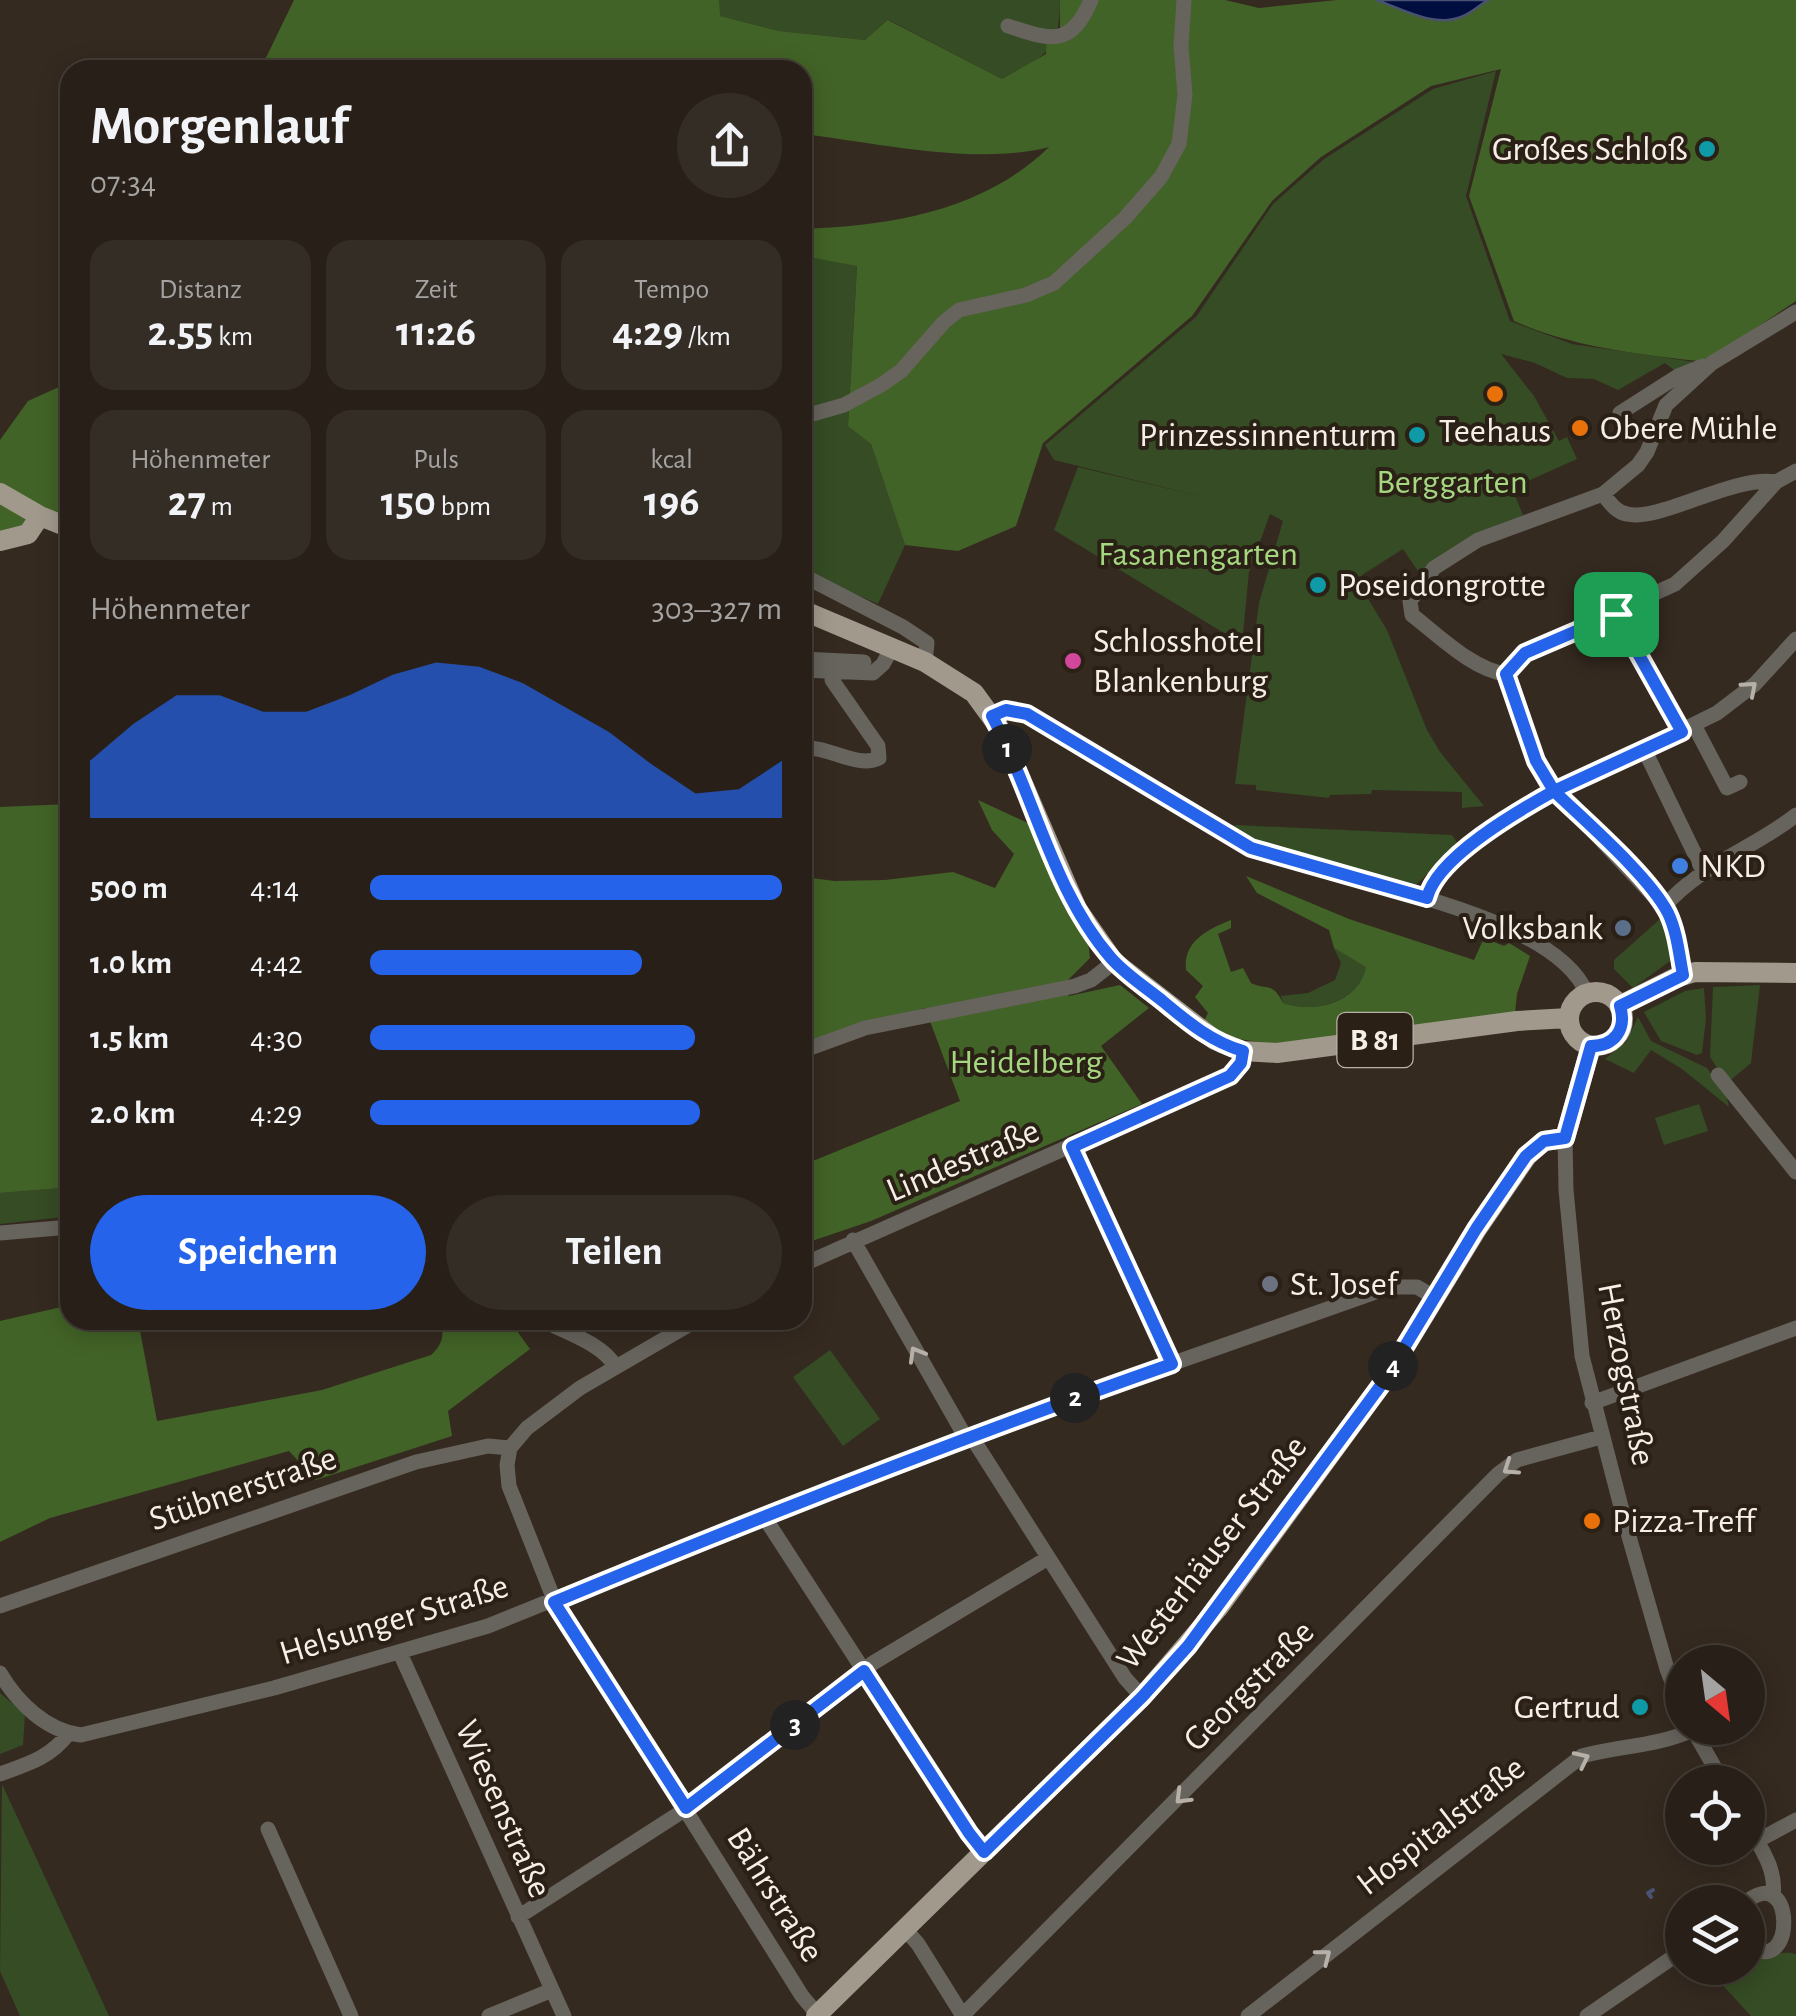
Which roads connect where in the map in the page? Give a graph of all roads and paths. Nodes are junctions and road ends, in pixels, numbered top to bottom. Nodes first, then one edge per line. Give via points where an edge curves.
1 (1092, 0) edge
2 (1185, 1) edge
3 (1008, 26) dead end
4 (1796, 312) edge
5 (1712, 363) junction
6 (1620, 413) dead end
7 (812, 414) edge
8 (1796, 470) edge
9 (1776, 482) junction
10 (0, 493) edge
11 (1603, 494) junction
12 (40, 516) junction
13 (60, 524) edge
14 (0, 542) edge
15 (812, 581) edge
16 (1616, 614) junction
17 (812, 615) edge
18 (1796, 640) edge
19 (888, 655) junction
20 (812, 659) edge
21 (925, 662) junction
22 (812, 671) edge
23 (833, 672) junction
24 (1506, 674) junction
25 (992, 716) junction
26 (1688, 728) junction
27 (812, 748) edge
28 (1644, 749) junction
29 (1740, 782) dead end
30 (1554, 791) junction
31 (1796, 815) edge
32 (1704, 873) junction
33 (1427, 898) junction
34 (1664, 907) junction
35 (1114, 962) junction
36 (1796, 974) edge
37 (1683, 975) junction
38 (1587, 994) junction
39 (1620, 1006) junction
40 (1569, 1018) junction
41 (1591, 1046) junction
42 (812, 1047) edge
43 (1243, 1051) junction
44 (1718, 1075) dead end
45 (1565, 1138) junction
46 (1072, 1147) junction
47 (1796, 1172) edge
48 (60, 1228) edge
49 (0, 1233) edge
50 (853, 1240) junction
51 (812, 1260) edge
52 (1434, 1298) junction
53 (1796, 1328) edge
54 (561, 1330) edge
55 (678, 1330) edge
56 (1172, 1364) junction
57 (615, 1366) junction
58 (1592, 1403) junction
59 (1601, 1436) junction
60 (968, 1437) junction
61 (510, 1448) junction
62 (763, 1515) junction
63 (1048, 1558) junction
64 (554, 1602) junction
65 (0, 1606) edge
66 (400, 1653) junction
67 (1665, 1662) edge
68 (864, 1671) junction
69 (0, 1673) edge
70 (1142, 1697) junction
71 (68, 1734) junction
72 (1665, 1741) edge
73 (0, 1774) edge
74 (686, 1808) junction
75 (1796, 1820) edge
76 (268, 1829) dead end
77 (1765, 1837) edge
78 (984, 1852) junction
79 (1765, 1858) edge
80 (1765, 1895) edge
81 (1772, 1896) junction
82 (518, 1917) junction
83 (905, 1929) junction
84 (1793, 1937) edge
85 (1765, 1950) edge
86 (1665, 1963) edge
87 (552, 1990) junction
88 (1594, 2014) edge
89 (817, 2015) edge
90 (351, 2016) edge
91 (489, 2016) edge
92 (564, 2016) edge
93 (963, 2016) edge
94 (1248, 2016) edge

1 - 3 street via 1076,28 1063,36 1048,39
2 - 7 street via 1179,144 1125,218 1054,283 959,310 901,371 844,406
4 - 5 street
5 - 6 street
5 - 11 street via 1666,406 1638,465
8 - 9 street
9 - 11 street via 1639,515 1623,513
9 - 16 street via 1693,570
10 - 12 main road
11 - 24 street via 1478,540 1434,568 1410,601 1412,615 1436,634
12 - 13 main road
12 - 14 main road via 28,534
15 - 21 street via 915,635 926,643
16 - 24 street via 1525,653
16 - 26 street
17 - 19 main road, B 81
26 -> 18 street via 1746,692
19 - 20 street
19 - 21 main road, B 81
19 - 23 street via 873,672
21 - 25 main road, B 81 via 967,686
22 - 23 street
23 - 27 street via 879,758 868,762
24 - 30 street via 1536,761
25 - 33 street via 1006,710 1027,714 1251,848
25 - 35 main road, B 81 via 1078,909
26 - 28 street
26 - 29 street via 1727,788
28 - 30 street
28 - 32 street
30 - 33 street via 1453,860
30 - 34 street
31 - 32 street
32 - 34 street
33 - 38 street via 1552,954 1576,972
34 - 37 street
35 - 42 street via 1075,986 864,1028
35 - 43 main road, B 81 via 1198,1030
36 - 37 main road
37 - 39 main road
38 - 39 main road via 1607,995
38 - 40 main road
39 - 41 main road via 1618,1035
40 - 41 main road via 1573,1034
40 - 43 main road, B 81 via 1289,1052
41 - 45 main road, Herzogstraße
43 - 46 street, Lindestraße via 1230,1076
44 - 47 street
45 - 52 main road, Westerhäuser Straße via 1544,1141 1526,1156
45 - 58 street, Herzogstraße via 1576,1299
46 - 50 street, Lindestraße
46 - 56 street
48 - 49 street
50 - 51 street, Lindestraße
60 -> 50 street
52 - 56 street, Helsunger Straße via 1417,1288 1390,1287
52 - 70 main road, Westerhäuser Straße via 1384,1381 1279,1526
53 - 58 street
54 - 57 street
55 - 57 street
56 - 60 street, Helsunger Straße
57 - 61 street via 549,1409
58 - 59 street, Herzogstraße
59 - 67 street, Herzogstraße
59 -> 93 street, Georgstraße via 1517,1460 1498,1474
60 - 62 street, Helsunger Straße
60 - 63 street
61 - 64 street via 509,1486
61 - 65 street, Stübnerstraße via 488,1446 416,1462
62 - 64 street, Helsunger Straße
62 - 68 street
63 - 68 street
63 - 70 street
64 - 66 street, Helsunger Straße
64 - 74 street, Bährstraße
66 - 71 street, Helsunger Straße
66 - 82 street, Wiesenstraße
68 - 74 street
68 - 78 street
69 - 71 street via 18,1701
70 - 78 main road, Westerhäuser Straße
71 - 73 street via 46,1756
94 -> 72 street, Hospitalstraße via 1582,1756
74 - 82 street
74 - 89 street, Bährstraße
75 - 77 street
76 - 90 street
78 - 83 main road, Westerhäuser Straße
79 - 81 street
80 - 81 street
81 - 84 street via 1791,1911
82 - 87 street, Wiesenstraße
83 - 89 main road, Westerhäuser Straße
83 - 93 street
84 - 85 street
86 - 88 street
87 - 91 street
87 - 92 street, Wiesenstraße

